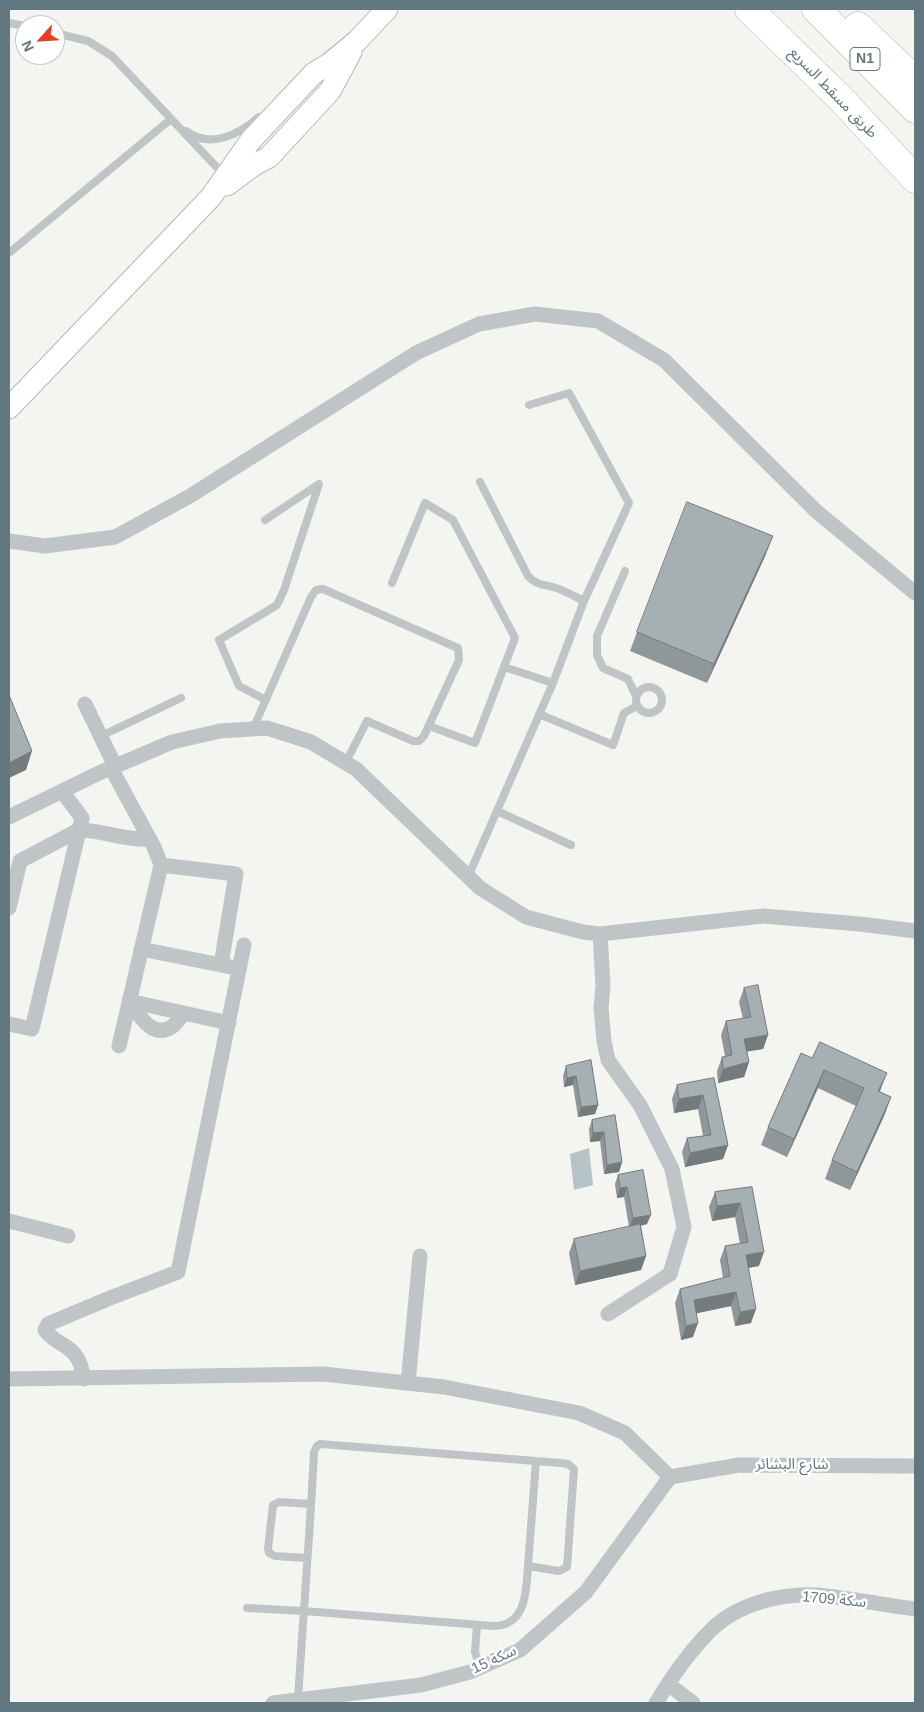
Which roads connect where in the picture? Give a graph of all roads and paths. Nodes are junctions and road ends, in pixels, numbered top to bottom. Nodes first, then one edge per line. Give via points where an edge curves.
1 (386, 9) edge
2 (749, 9) edge
3 (816, 9) edge
4 (840, 9) edge
5 (65, 35) edge
6 (356, 41) junction
7 (314, 73) junction
8 (915, 80) edge
9 (842, 100) junction
10 (915, 109) edge
11 (171, 119) junction
12 (915, 179) edge
13 (228, 180) junction
14 (915, 199) edge
15 (9, 253) edge
16 (529, 405) dead end
17 (9, 408) edge
18 (480, 482) dead end
19 (265, 520) dead end
20 (9, 541) edge
21 (626, 571) dead end
22 (392, 584) dead end
23 (915, 593) edge
24 (584, 601) junction
25 (504, 667) junction
26 (553, 683) junction
27 (636, 696) junction
28 (181, 698) dead end
29 (266, 700) junction
30 (85, 704) dead end
31 (637, 706) junction
32 (540, 714) junction
33 (429, 726) junction
34 (254, 728) junction
35 (101, 736) junction
36 (346, 762) junction
37 (113, 767) junction
38 (62, 791) junction
39 (497, 811) junction
40 (9, 817) edge
41 (78, 830) junction
42 (149, 839) junction
43 (571, 845) dead end
44 (161, 865) junction
45 (468, 877) junction
46 (9, 908) edge
47 (915, 932) edge
48 (600, 934) junction
49 (244, 945) dead end
50 (141, 949) junction
51 (221, 965) junction
52 (240, 968) junction
53 (129, 1001) junction
54 (184, 1013) junction
55 (229, 1023) junction
56 (9, 1024) edge
57 (119, 1046) dead end
58 (9, 1222) edge
59 (68, 1236) dead end
60 (420, 1256) dead end
61 (608, 1314) dead end
62 (9, 1379) edge
63 (84, 1379) junction
64 (408, 1383) junction
65 (536, 1461) junction
66 (915, 1466) edge
67 (670, 1477) junction
68 (310, 1504) junction
69 (307, 1558) junction
70 (528, 1566) junction
71 (247, 1608) dead end
72 (915, 1609) edge
73 (304, 1611) junction
74 (477, 1625) junction
75 (480, 1668) junction
76 (668, 1684) junction
77 (298, 1700) junction
78 (273, 1703) edge
79 (656, 1703) edge
80 (693, 1703) edge

1 - 6 street
2 - 9 highway, طريق مسقط السريع
3 - 10 highway, N1
4 - 8 highway
5 - 11 lane via 88,41 112,56
6 - 7 street
6 - 13 street via 330,91 270,157
7 - 11 lane via 294,83 237,134 207,140 190,134
7 - 13 street via 251,140
9 - 12 highway, طريق مسقط السريع
9 - 14 highway
11 - 13 lane
11 - 15 lane
13 - 17 street
16 - 24 lane via 569,392 629,503
18 - 24 lane via 533,582
19 - 29 lane via 319,484 277,605 220,640 239,686
20 - 23 street via 45,546 115,537 190,496 416,353 480,324 536,314 598,321 664,360 816,511
21 - 27 lane via 597,636 597,655 602,668 628,679
22 - 25 lane via 425,503 453,520 515,638
24 - 26 lane
25 - 26 lane
25 - 33 lane via 475,743
26 - 32 lane
27 - 31 lane
27 - 31 lane via 643,689 654,688 661,694 662,704 654,712 644,712
28 - 35 lane
29 - 33 lane via 311,597 316,590 323,589 458,648 459,660
29 - 34 lane
30 - 35 street
31 - 32 lane via 624,713 613,744
32 - 39 lane
33 - 36 lane via 419,741 413,741 367,721
34 - 36 street via 267,728 311,742
34 - 37 street via 220,731 172,742
35 - 37 street
36 - 45 street
37 - 38 street
37 - 42 street
38 - 40 street
38 - 41 street via 82,818
39 - 43 lane
39 - 45 lane
41 - 42 street via 136,840
41 - 46 street via 20,860
41 - 56 street via 32,1029
42 - 44 street
44 - 50 street
44 - 51 street via 236,874
45 - 48 street via 526,917
47 - 48 street via 763,916
48 - 61 street via 601,1008 608,1060 640,1105 672,1169 684,1227 670,1274
49 - 52 street
50 - 51 street
50 - 53 street
51 - 52 street
52 - 55 street
53 - 54 street
53 - 54 street via 152,1029 172,1027
53 - 57 street
54 - 55 street
55 - 63 street via 178,1272 48,1324 45,1330 51,1339 76,1355
58 - 59 street
60 - 64 street
62 - 63 street
63 - 64 street via 323,1374
64 - 67 street via 444,1386 579,1413 625,1433
65 - 68 lane via 320,1444 314,1449
65 - 70 lane
65 - 70 lane via 568,1464 574,1469 568,1563 567,1568 560,1571
66 - 67 street, شارع البشائر via 739,1465
67 - 75 street, سكة 15 via 586,1592 520,1650
68 - 69 lane
68 - 69 lane via 279,1502 273,1505 268,1548 271,1555
69 - 73 lane
70 - 74 lane via 521,1610 503,1625
71 - 73 lane
72 - 76 street, سكة 1709 via 816,1595 760,1602 739,1610 712,1629
73 - 74 lane
73 - 77 lane
74 - 75 lane via 475,1652
75 - 77 street, سكة 15 via 421,1685
76 - 79 street, سكة 1709
76 - 80 street
77 - 78 street, سكة 15

